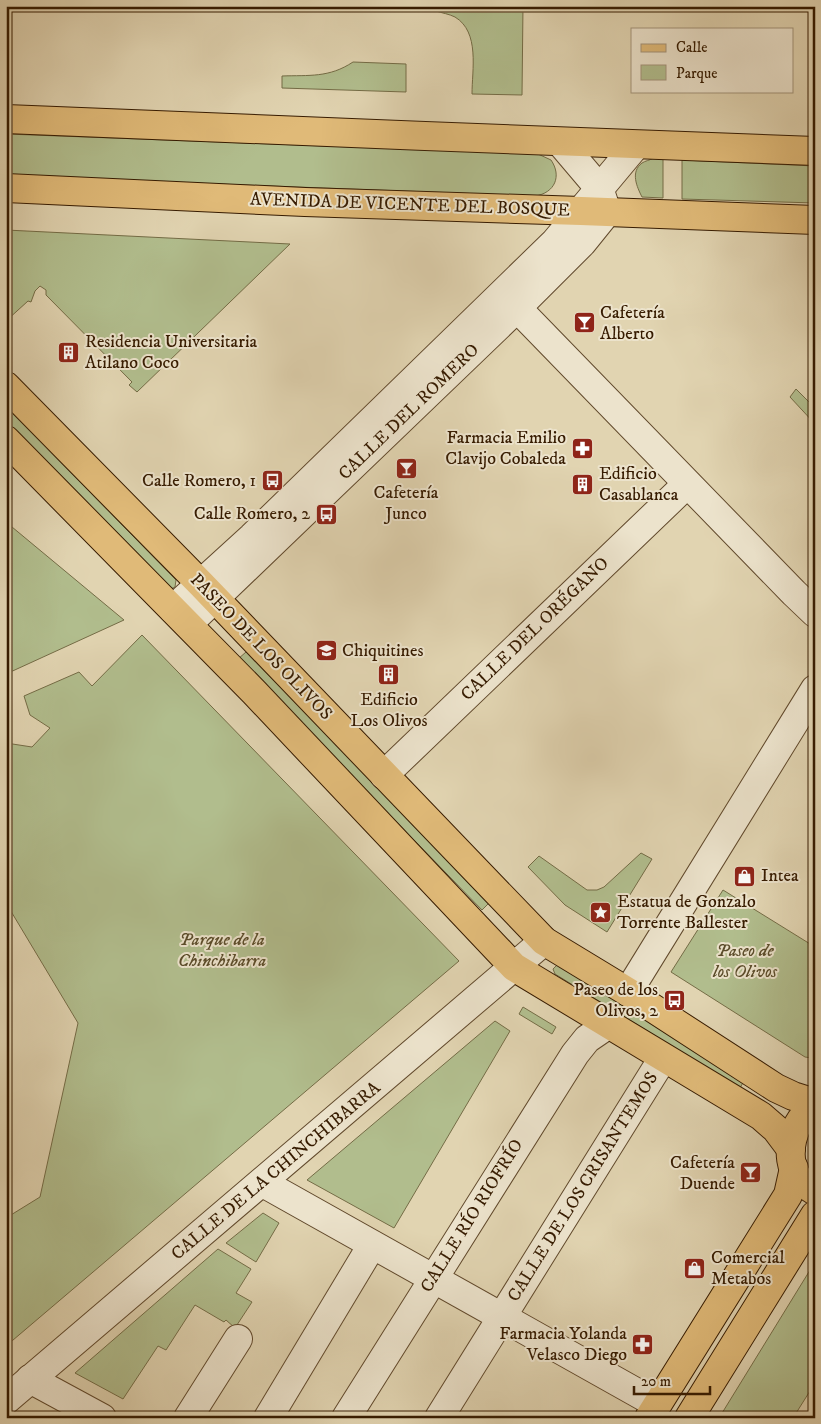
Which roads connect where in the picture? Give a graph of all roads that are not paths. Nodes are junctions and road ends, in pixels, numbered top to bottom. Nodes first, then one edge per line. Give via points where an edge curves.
1 (6, 119) edge
2 (560, 142) junction
3 (636, 145) junction
4 (815, 151) edge
5 (6, 188) edge
6 (596, 204) junction
7 (815, 220) edge
8 (517, 308) junction
9 (6, 386) edge
10 (6, 440) edge
11 (687, 484) junction
12 (208, 591) junction
13 (815, 612) edge
14 (180, 617) junction
15 (815, 689) edge
16 (384, 775) junction
17 (544, 941) junction
18 (514, 967) junction
19 (628, 992) junction
20 (609, 1024) junction
21 (663, 1058) junction
22 (815, 1104) edge
23 (793, 1158) junction
24 (263, 1182) junction
25 (815, 1192) edge
26 (815, 1215) edge
27 (372, 1245) junction
28 (433, 1279) junction
29 (502, 1318) junction
30 (238, 1339) dead end
31 (30, 1379) junction
32 (6, 1400) edge
33 (653, 1411) edge
34 (102, 1418) edge
35 (188, 1418) edge
36 (268, 1418) edge
37 (346, 1418) edge
38 (439, 1418) edge
39 (689, 1418) edge

1 - 2 main road
2 - 3 main road
2 - 6 street
3 - 4 main road
3 - 6 street, CALLE DEL ROMERO
5 - 6 main road, AVENIDA DE VICENTE DEL BOSQUE via 305,202
6 - 7 main road, AVENIDA DE VICENTE DEL BOSQUE
6 - 8 street, CALLE DEL ROMERO via 582,243
6 - 12 street, CALLE DEL ROMERO via 252,537
8 - 11 street
8 - 12 street, CALLE DEL ROMERO
9 - 12 main road, PASEO DE LOS OLIVOS
10 - 14 main road, PASEO DE LOS OLIVOS
11 - 13 street
11 - 16 street, CALLE DEL ORÉGANO
12 - 14 street, CALLE DEL ROMERO
12 - 16 main road, PASEO DE LOS OLIVOS
14 - 18 main road, PASEO DE LOS OLIVOS
15 - 19 street
16 - 17 main road, PASEO DE LOS OLIVOS
17 - 18 street, CALLE DE LA CHINCHIBARRA
17 - 19 main road, PASEO DE LOS OLIVOS
18 - 20 main road, PASEO DE LOS OLIVOS
18 - 24 street, CALLE DE LA CHINCHIBARRA
19 - 22 main road, PASEO DE LOS OLIVOS via 776,1088
20 - 21 main road, PASEO DE LOS OLIVOS
20 - 28 street, CALLE RÍO RIOFRÍO via 587,1039 575,1054
21 - 23 main road, PASEO DE LOS OLIVOS via 760,1116 776,1129
21 - 29 street, CALLE DE LOS CRISANTEMOS
22 - 23 main road via 800,1119 793,1134
23 - 25 main road, PASEO DE LOS OLIVOS via 799,1179
23 - 33 main road via 788,1195
24 - 27 street
24 - 31 street, CALLE DE LA CHINCHIBARRA
26 - 39 main road
27 - 28 street
27 - 36 street
28 - 29 street
28 - 37 street, CALLE RÍO RIOFRÍO
29 - 33 street
29 - 38 street, CALLE DE LOS CRISANTEMOS
30 - 35 street
31 - 32 street, CALLE DE LA CHINCHIBARRA
31 - 34 street

